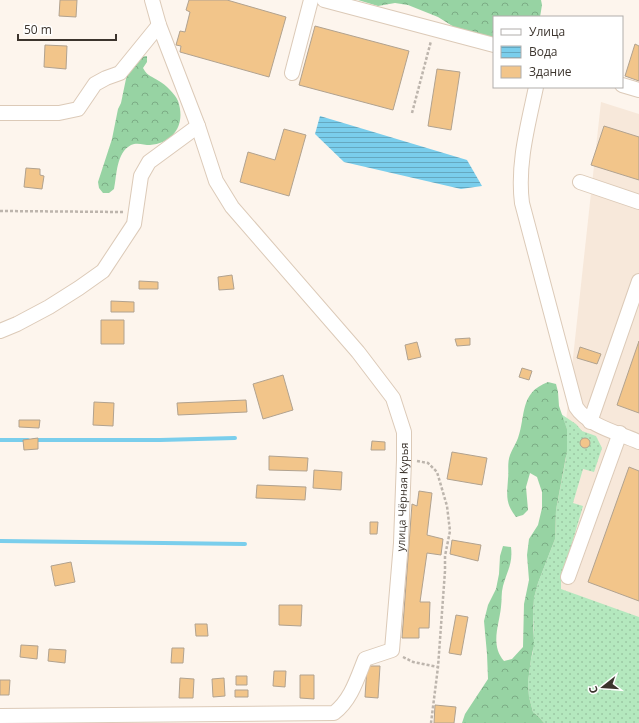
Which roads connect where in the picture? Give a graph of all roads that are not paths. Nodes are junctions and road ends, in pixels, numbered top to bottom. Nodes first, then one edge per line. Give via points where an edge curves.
1 (152, 0) edge
2 (311, 0) edge
3 (324, 0) edge
4 (159, 25) junction
5 (493, 45) edge
6 (292, 73) dead end
7 (623, 84) edge
8 (536, 88) edge
9 (639, 90) edge
10 (0, 113) edge
11 (198, 126) junction
12 (580, 182) dead end
13 (639, 202) edge
14 (639, 281) edge
15 (0, 331) edge
16 (590, 422) junction
17 (620, 433) junction
18 (639, 442) edge
19 (568, 577) dead end
20 (0, 716) edge

1 - 4 street, улица Чёрная Курья
2 - 6 street
3 - 5 street
4 - 10 street via 120,73 95,84 78,109 58,113
4 - 11 street, улица Чёрная Курья
7 - 9 street
8 - 16 street via 521,165 522,203 576,407
11 - 15 street via 149,162 141,176 134,224 103,270 80,288
11 - 20 street, улица Чёрная Курья via 216,181 232,207 358,352 393,398 404,432 404,460 401,543 392,650 365,659 348,698 334,713
12 - 13 street
14 - 16 street
16 - 17 street
17 - 18 street
17 - 19 street

